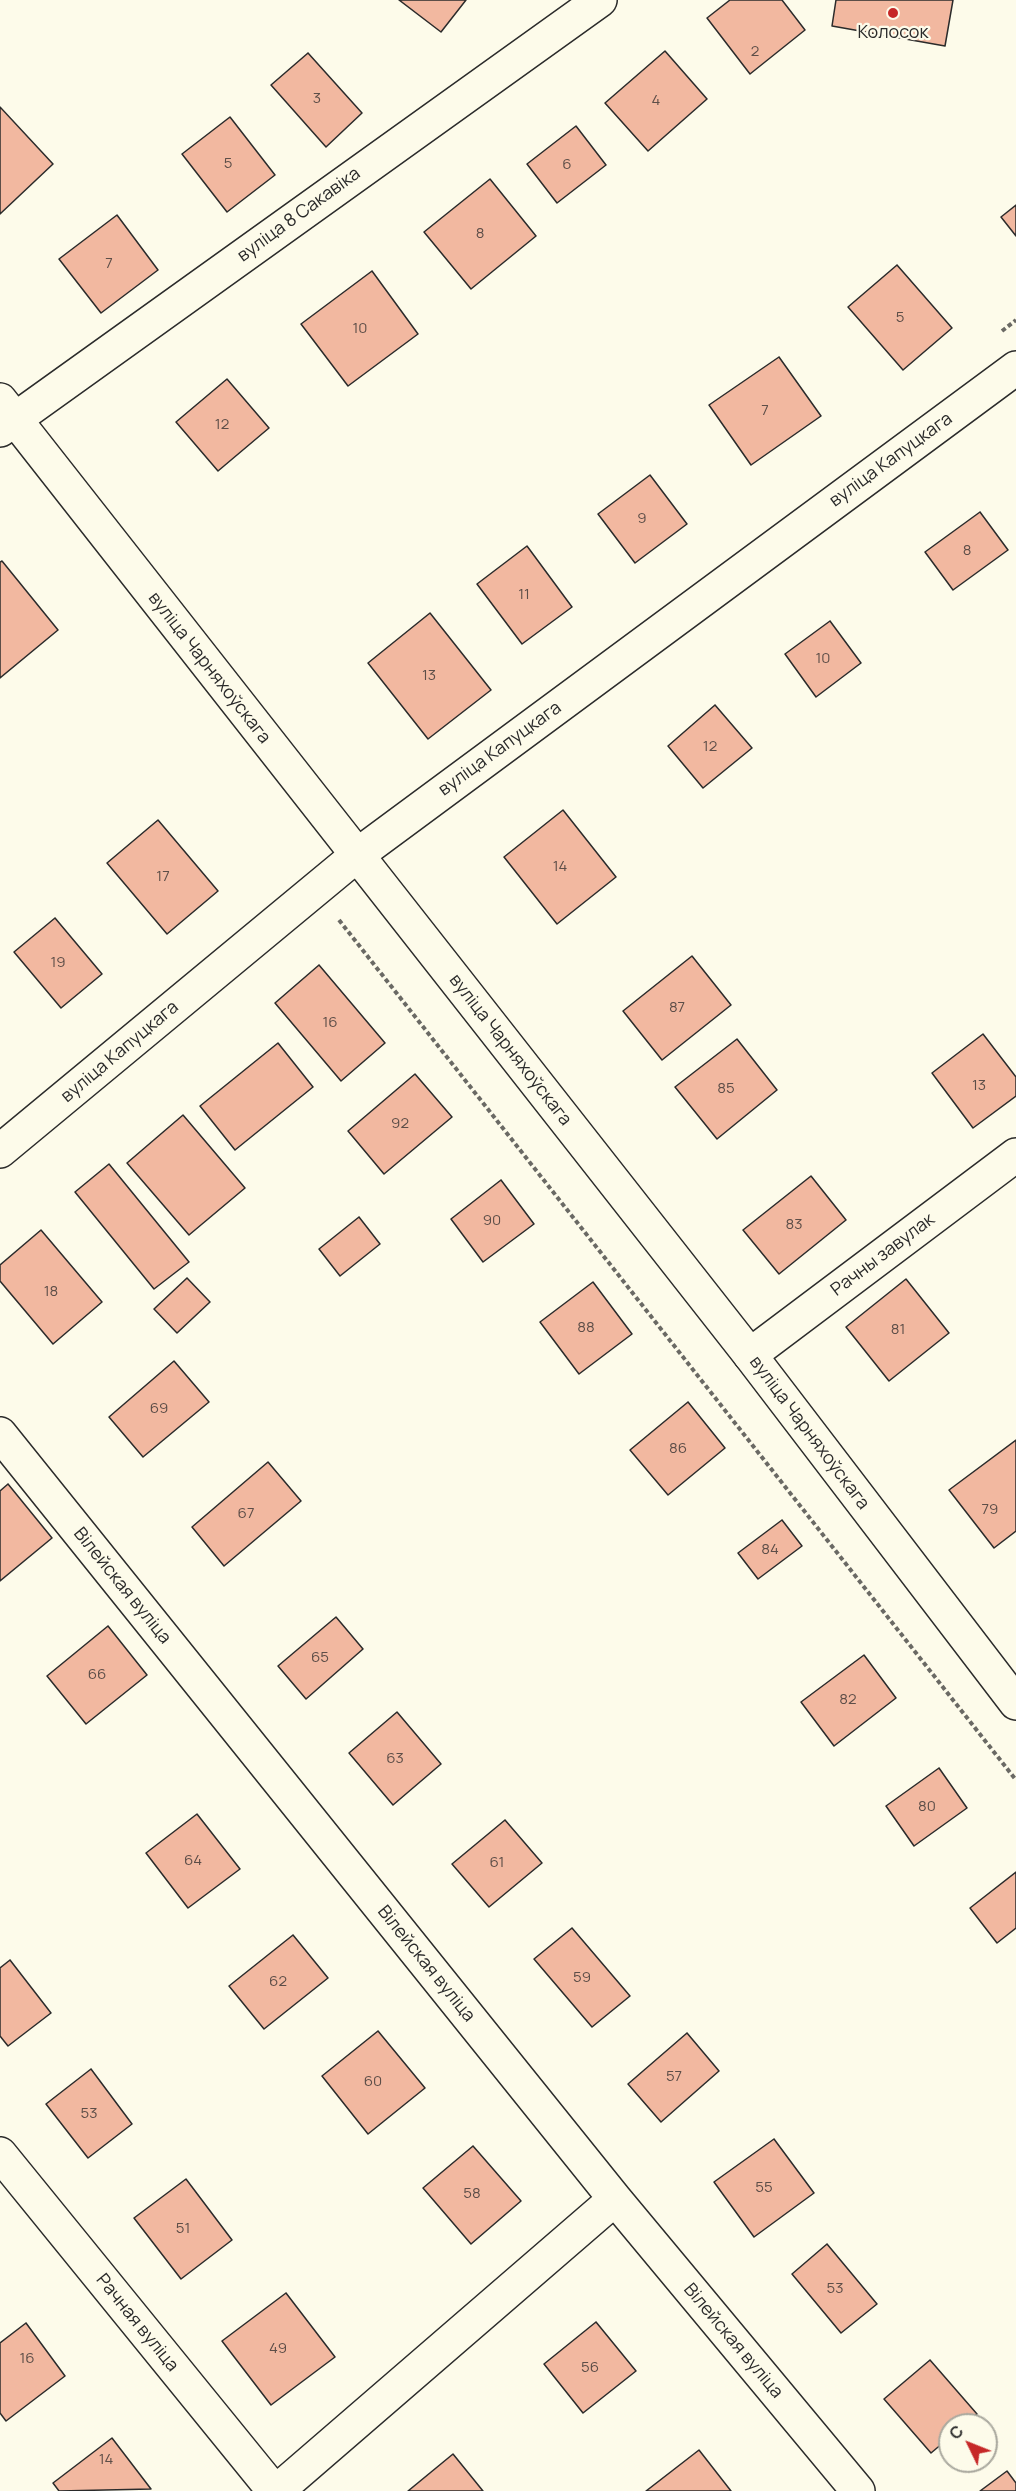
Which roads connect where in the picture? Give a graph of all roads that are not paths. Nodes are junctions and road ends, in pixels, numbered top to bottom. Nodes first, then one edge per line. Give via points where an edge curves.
1 (600, 0) edge
2 (1016, 368) edge
3 (5, 416) edge
4 (356, 856) junction
5 (0, 1151) edge
6 (1016, 1155) edge
7 (750, 1355) junction
8 (0, 1434) edge
9 (1016, 1703) edge
10 (0, 2154) edge
11 (615, 2199) junction
12 (276, 2491) edge
13 (858, 2491) edge

1 - 3 street, вуліца 8 Сакавіка
2 - 4 street, вуліца Капуцкага
3 - 4 street, вуліца Чарняхоўскага
4 - 5 street, вуліца Капуцкага
4 - 7 street, вуліца Чарняхоўскага
6 - 7 street, Рачны завулак
7 - 9 street, вуліца Чарняхоўскага
8 - 11 street, Вілейская вуліца
10 - 12 street, Рачная вуліца
11 - 12 street
11 - 13 street, Вілейская вуліца

